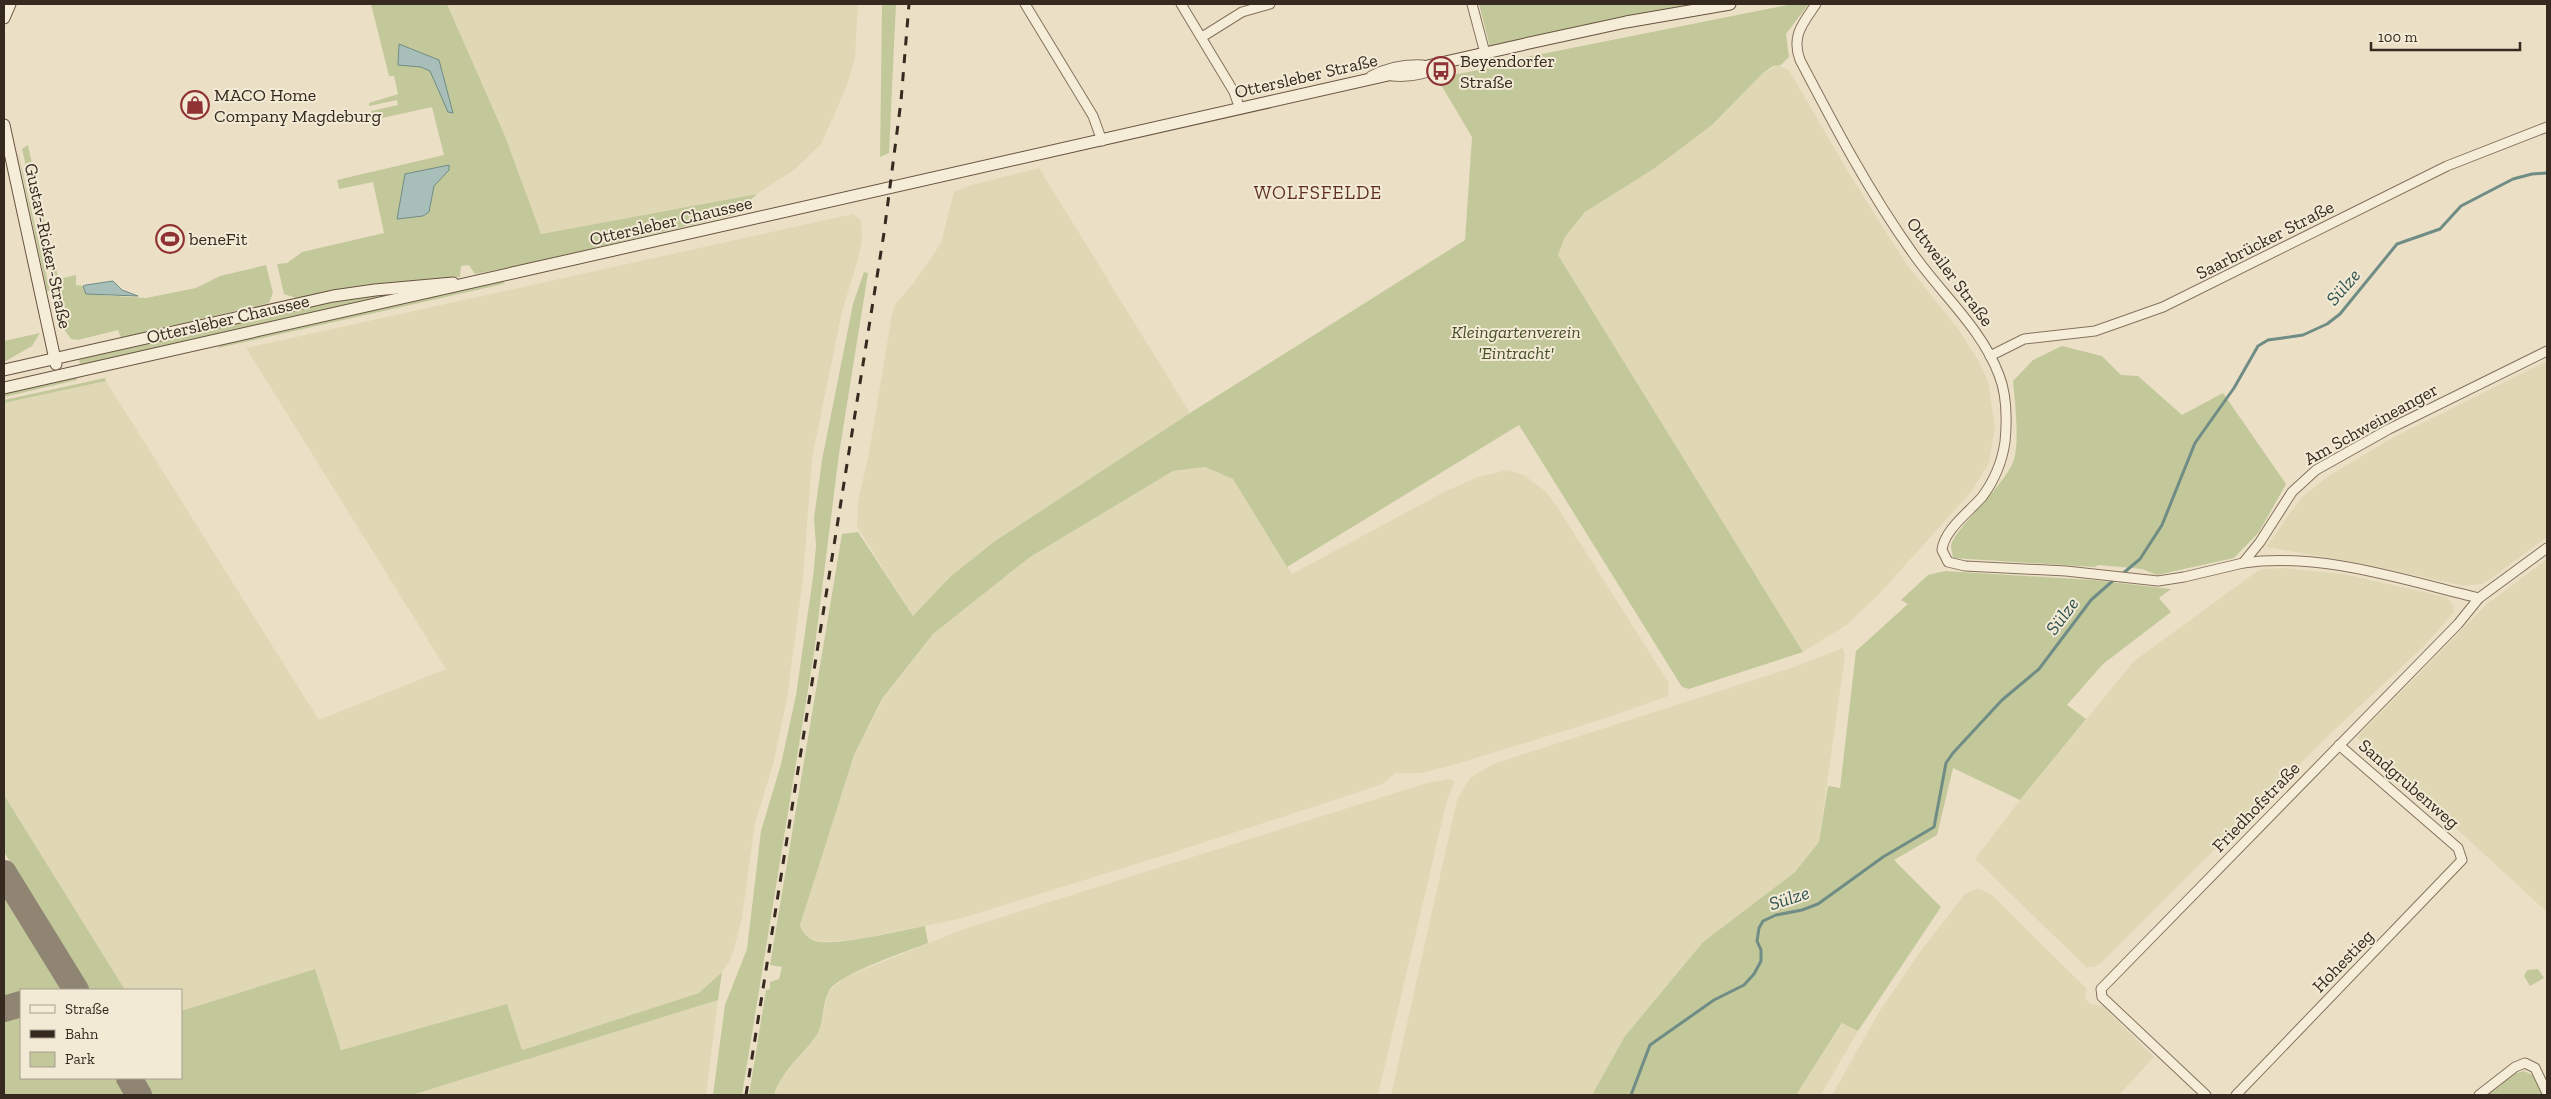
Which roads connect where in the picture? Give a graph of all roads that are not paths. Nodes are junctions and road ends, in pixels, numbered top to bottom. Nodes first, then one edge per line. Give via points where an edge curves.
1 (10, 4) edge
2 (1025, 4) edge
3 (1181, 4) edge
4 (1270, 4) edge
5 (1472, 4) edge
6 (1730, 4) edge
7 (1816, 4) edge
8 (4, 18) edge
9 (1202, 37) junction
10 (1485, 53) junction
11 (1454, 60) junction
12 (1434, 65) junction
13 (1387, 76) junction
14 (1360, 82) junction
15 (1240, 110) junction
16 (4, 125) edge
17 (2547, 127) edge
18 (1102, 141) junction
19 (890, 189) joint
20 (460, 284) junction
21 (2547, 351) edge
22 (1990, 356) junction
23 (55, 358) junction
24 (4, 370) edge
25 (59, 376) junction
26 (4, 388) edge
27 (2547, 548) edge
28 (2243, 563) junction
29 (2479, 598) junction
30 (2339, 745) junction
31 (2457, 847) joint
32 (2547, 1093) edge
33 (2206, 1095) edge
34 (2236, 1095) edge
35 (2479, 1095) edge

1 - 8 main road
2 - 18 street via 1094,116
3 - 9 street
4 - 9 street via 1242,12
5 - 10 street
6 - 10 main road, Ottersleber Straße via 1626,22
7 - 22 street, Ottweiler Straße via 1797,33 1800,60 1890,219 1913,254 1967,320
9 - 15 street via 1234,92
10 - 11 main road, Ottersleber Straße
11 - 12 main road, Ottersleber Straße
11 - 13 street via 1432,72 1416,76
12 - 13 main road, Ottersleber Straße
12 - 14 street via 1407,64 1384,69
13 - 14 main road, Ottersleber Straße
14 - 15 main road, Ottersleber Straße
15 - 18 main road, Ottersleber Straße
16 - 23 main road, Gustav-Ricker-Straße
17 - 22 street, Saarbrücker Straße via 2447,166 2163,307 2095,331 2024,339
18 - 19 main road, Ottersleber Straße
19 - 20 main road, Ottersleber Chaussee
20 - 23 main road, Ottersleber Chaussee via 435,283 333,296
20 - 25 main road, Ottersleber Chaussee
21 - 28 street, Am Schweineanger via 2389,429 2316,470 2289,496
22 - 28 street, Ottweiler Straße via 2000,375 2004,395 2004,451 1989,487 1944,541 1942,554 1948,562 1972,567 2158,581
23 - 24 main road, Ottersleber Chaussee
23 - 25 main road, Gustav-Ricker-Straße
25 - 26 main road, Ottersleber Chaussee
27 - 29 street, Friedhofstraße
28 - 29 street via 2282,560 2335,565
29 - 30 street, Friedhofstraße via 2458,624
30 - 31 street, Sandgrubenweg
30 - 33 street, Friedhofstraße via 2100,990 2102,997
31 - 34 street, Hohestieg via 2462,856 2460,863
32 - 35 street via 2532,1066 2521,1064

